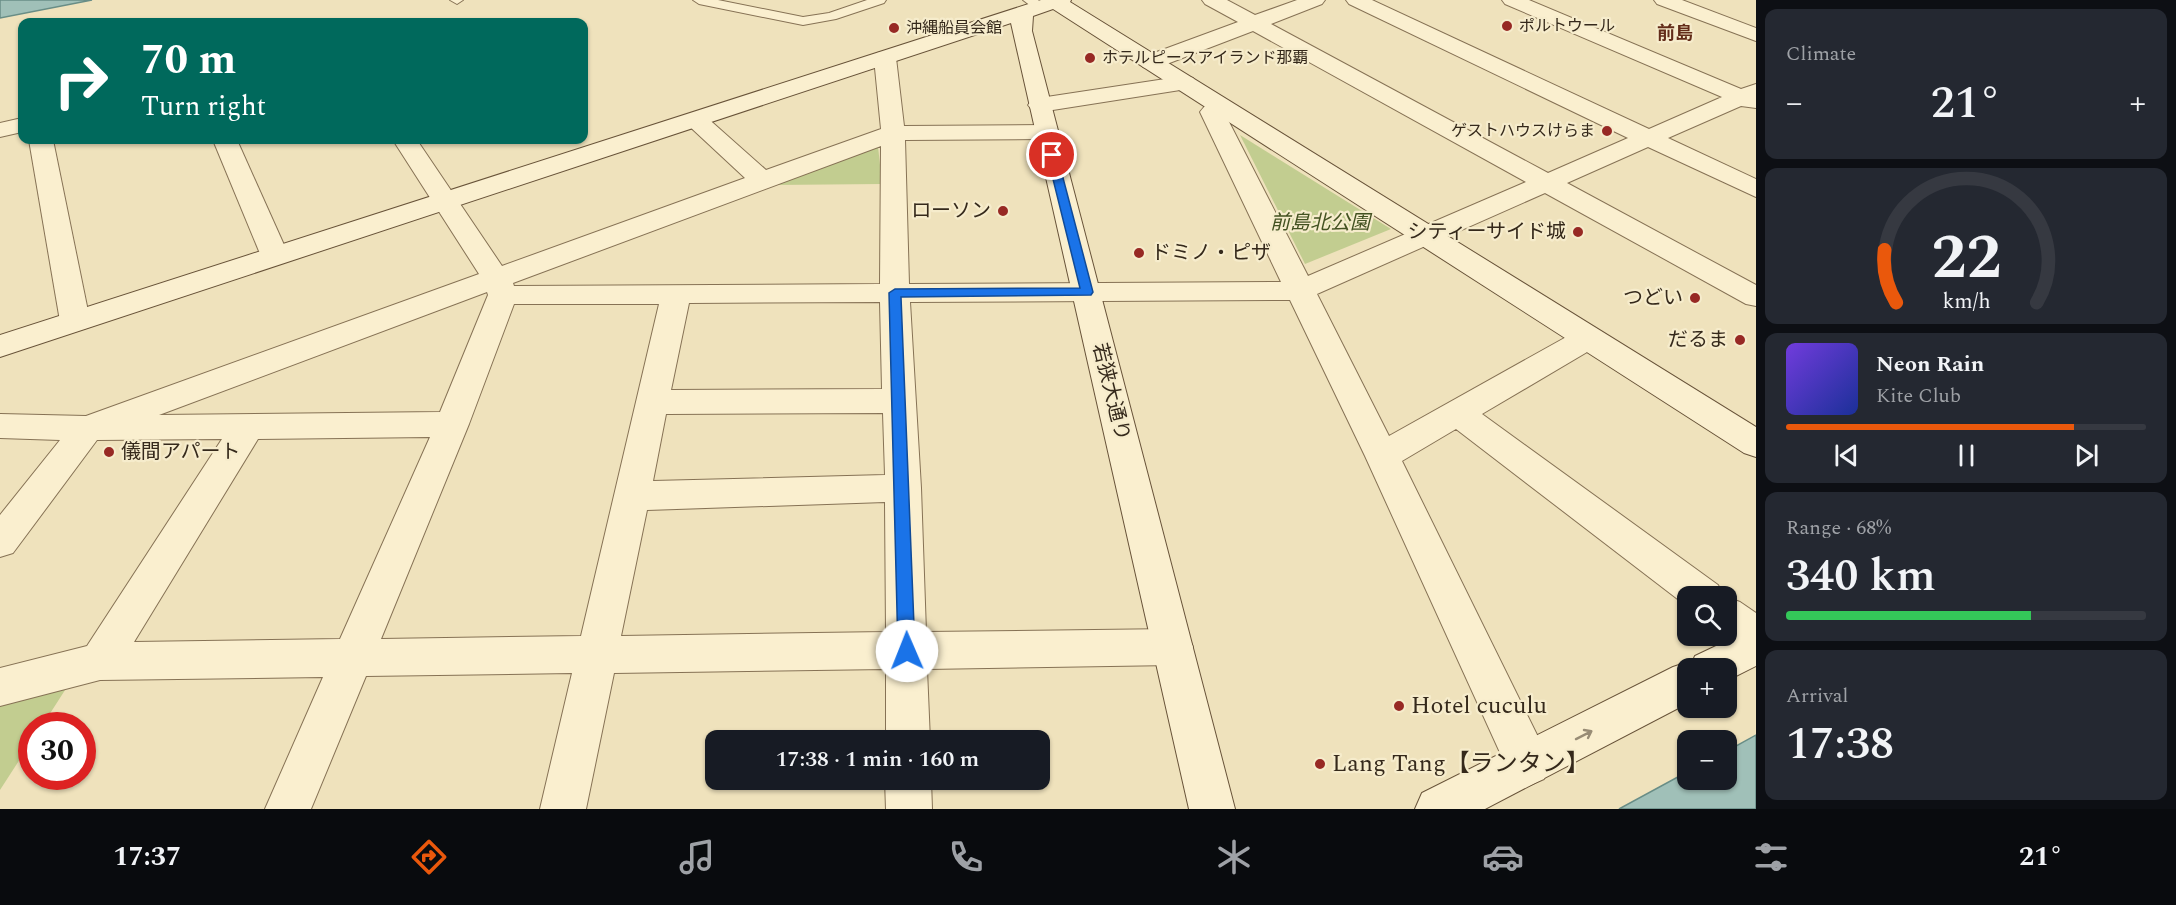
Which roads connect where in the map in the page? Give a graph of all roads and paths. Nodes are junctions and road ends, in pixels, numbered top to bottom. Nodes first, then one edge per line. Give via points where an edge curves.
1 (699, 0) edge
2 (880, 0) edge
3 (1212, 0) edge
4 (1315, 0) edge
5 (1356, 0) edge
6 (1512, 0) edge
7 (1664, 0) edge
8 (1042, 4) edge
9 (1255, 23) junction
10 (1756, 35) edge
11 (885, 58) junction
12 (1151, 62) junction
13 (1185, 84) junction
14 (1751, 97) edge
15 (1220, 106) junction
16 (1043, 118) junction
17 (696, 120) junction
18 (18, 126) edge
19 (0, 130) edge
20 (893, 134) junction
21 (1651, 138) junction
22 (42, 144) edge
23 (227, 144) edge
24 (408, 144) edge
25 (763, 181) junction
26 (1546, 184) junction
27 (1756, 189) edge
28 (446, 201) junction
29 (1427, 236) junction
30 (275, 256) junction
31 (500, 287) junction
32 (1299, 291) junction
33 (1087, 292) junction
34 (895, 293) junction
35 (676, 294) junction
36 (1756, 297) edge
37 (75, 321) junction
38 (1588, 338) junction
39 (0, 346) edge
40 (898, 401) junction
41 (652, 402) junction
42 (1458, 413) junction
43 (452, 424) junction
44 (0, 426) edge
45 (248, 427) junction
46 (88, 428) junction
47 (1756, 444) edge
48 (1382, 456) junction
49 (903, 488) junction
50 (632, 496) junction
51 (0, 542) edge
52 (1689, 586) edge
53 (1737, 622) edge
54 (1756, 636) edge
55 (1756, 645) edge
56 (1173, 647) junction
57 (907, 651) junction
58 (597, 655) junction
59 (354, 657) junction
60 (1731, 658) edge
61 (100, 661) junction
62 (0, 687) edge
63 (1677, 687) edge
64 (908, 730) edge
65 (1528, 764) junction
66 (908, 790) edge
67 (288, 809) edge
68 (563, 809) edge
69 (909, 809) edge
70 (1212, 809) edge
71 (1438, 809) edge

1 - 2 lane via 803,21
3 - 9 street
4 - 9 street
5 - 21 street
6 - 14 street
7 - 10 street
8 - 11 street
8 - 12 street
8 - 16 street, 若狭大通り via 1021,22
9 - 12 street
9 - 26 street
11 - 17 street
11 - 20 street
12 - 13 street
13 - 15 street
13 - 16 street
14 - 21 street
15 - 29 street
15 - 32 street via 1212,112
16 - 20 street
16 - 33 street, 若狭大通り
17 - 25 street
17 - 28 street
18 - 19 street
20 - 25 street
20 - 34 street
21 - 26 street
21 - 27 street
22 - 37 street
23 - 30 street
24 - 28 street
25 - 31 street
26 - 29 street
26 - 36 street
28 - 30 street
28 - 31 street
29 - 32 street
29 - 38 street
30 - 37 street
31 - 35 street
31 - 43 street
31 - 46 street
32 - 33 street
32 - 48 street
33 - 34 street
33 - 56 street, 若狭大通り
34 - 35 street
34 - 40 street
35 - 41 street
37 - 39 street
38 - 42 street
38 - 47 street
40 - 41 street
40 - 49 street
41 - 50 street
42 - 48 street
42 - 52 street
43 - 45 street
43 - 59 street
44 - 46 street
45 - 46 street
45 - 61 street
46 - 51 street
48 - 65 street
49 - 50 street
49 - 57 street
50 - 58 street
53 - 54 street
55 - 60 street
56 - 57 street
56 - 70 street, 若狭大通り
57 - 58 street
57 - 64 street
58 - 59 street
58 - 68 street
59 - 61 street
59 - 67 street
61 - 62 street
65 -> 63 street
65 - 71 street
66 - 69 street

